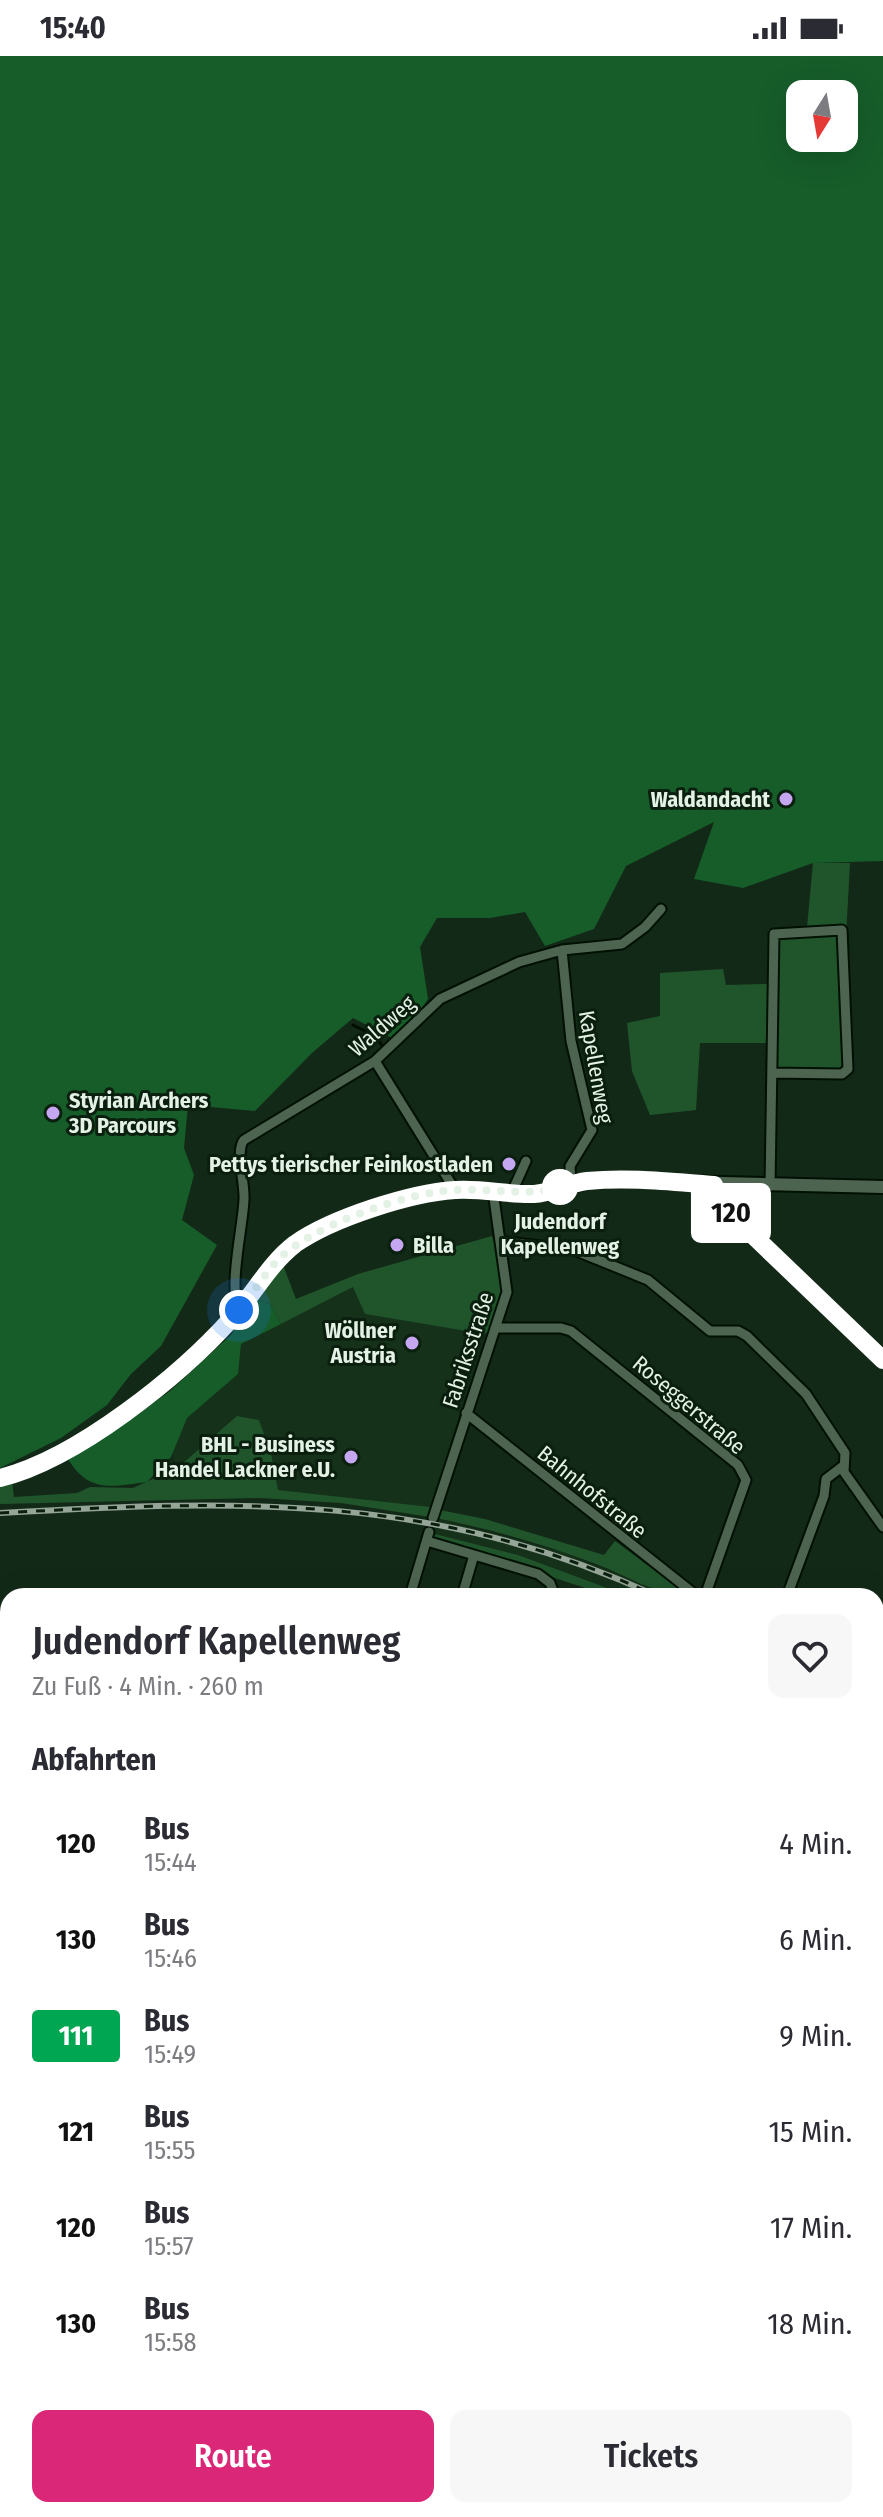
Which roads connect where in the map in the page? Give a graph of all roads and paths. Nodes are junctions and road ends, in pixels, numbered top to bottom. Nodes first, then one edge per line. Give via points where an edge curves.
1 (661, 909) dead end
2 (562, 950) junction
3 (375, 1061) junction
4 (772, 1073) junction
5 (526, 1161) dead end
6 (571, 1183) junction
7 (714, 1185) junction
8 (770, 1186) junction
9 (883, 1187) edge
10 (455, 1190) junction
11 (493, 1191) junction
12 (512, 1192) junction
13 (500, 1241) junction
14 (239, 1310) junction
15 (495, 1328) junction
16 (883, 1360) edge
17 (466, 1413) junction
18 (843, 1466) junction
19 (0, 1478) edge
20 (433, 1518) dead end
21 (883, 1527) edge
22 (474, 1555) junction
23 (412, 1588) edge
24 (464, 1588) edge
25 (552, 1588) edge
26 (687, 1588) edge
27 (708, 1588) edge
28 (790, 1588) edge

1 - 2 street, Waldweg via 622,944
2 - 3 street, Waldweg via 519,962 440,999
2 - 6 street, Kapellenweg via 571,1041 592,1130 570,1166
3 - 10 street
3 - 14 street, Waldweg via 240,1145 245,1187
4 - 4 street via 774,934 842,930 848,1069 842,1074
4 - 8 street
5 - 12 street
6 - 7 main road
6 - 12 main road via 535,1194
7 - 8 main road
7 - 16 main road via 736,1219
8 - 9 main road
10 - 11 main road
10 - 14 main road via 372,1211 310,1236 280,1258
11 - 12 main road
11 - 13 street, Fabriksstraße
13 - 15 street, Fabriksstraße via 508,1281
13 - 18 street via 574,1250 648,1280 710,1331 747,1336 806,1394 845,1453
14 - 19 main road via 165,1384 118,1418
15 - 17 street, Fabriksstraße
15 - 27 street, Roseggerstraße via 571,1331 738,1465 746,1480
17 - 20 street, Fabriksstraße
17 - 26 street, Bahnhofstraße
18 - 21 street
18 - 28 street via 826,1479
22 - 23 street via 428,1537
22 - 24 street
22 - 25 street via 543,1576

